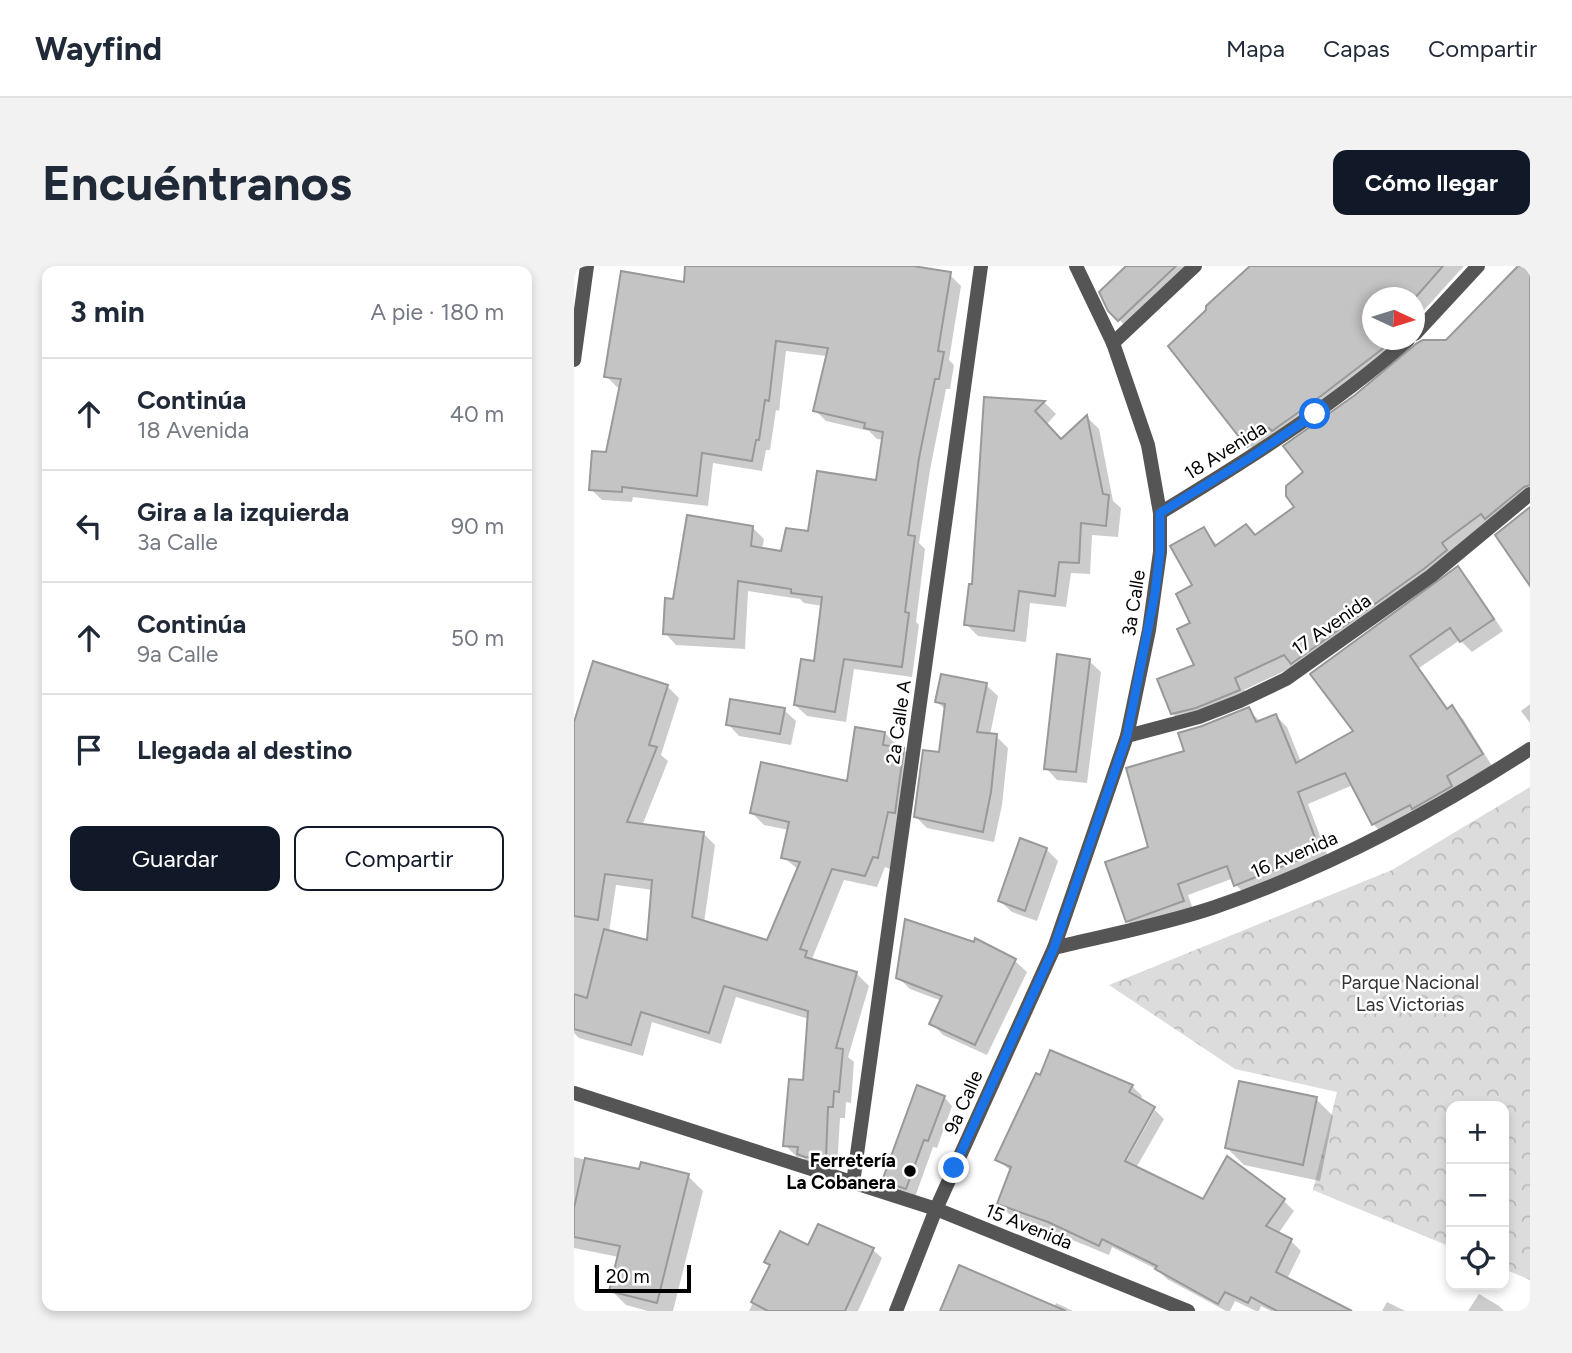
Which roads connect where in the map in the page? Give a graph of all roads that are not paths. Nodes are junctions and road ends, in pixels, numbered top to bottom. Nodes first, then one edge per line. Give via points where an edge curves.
1 (587, 266) edge
2 (981, 266) edge
3 (1076, 266) edge
4 (1195, 266) edge
5 (1478, 266) edge
6 (1425, 323) edge
7 (1113, 343) junction
8 (1397, 350) edge
9 (574, 360) edge
10 (1530, 494) edge
11 (1160, 513) junction
12 (1127, 736) junction
13 (1530, 750) edge
14 (1054, 948) junction
15 (574, 1093) edge
16 (853, 1183) junction
17 (936, 1209) junction
18 (896, 1311) edge
19 (1188, 1311) edge

1 - 9 street
2 - 16 street, 2a Calle A
3 - 7 street, 3a Calle
4 - 7 street
5 - 6 street
7 - 11 street, 3a Calle via 1148,445
8 - 11 street, 18 Avenida via 1315,414
10 - 12 street, 17 Avenida via 1431,576 1286,679 1199,717
11 - 12 street, 3a Calle via 1155,593
12 - 14 street, 3a Calle
13 - 14 street, 16 Avenida via 1394,830 1295,876 1186,916
14 - 17 street, 9a Calle
15 - 16 street, 15 Avenida
16 - 17 street, 15 Avenida
17 - 18 street, 9a Calle
17 - 19 street, 15 Avenida

